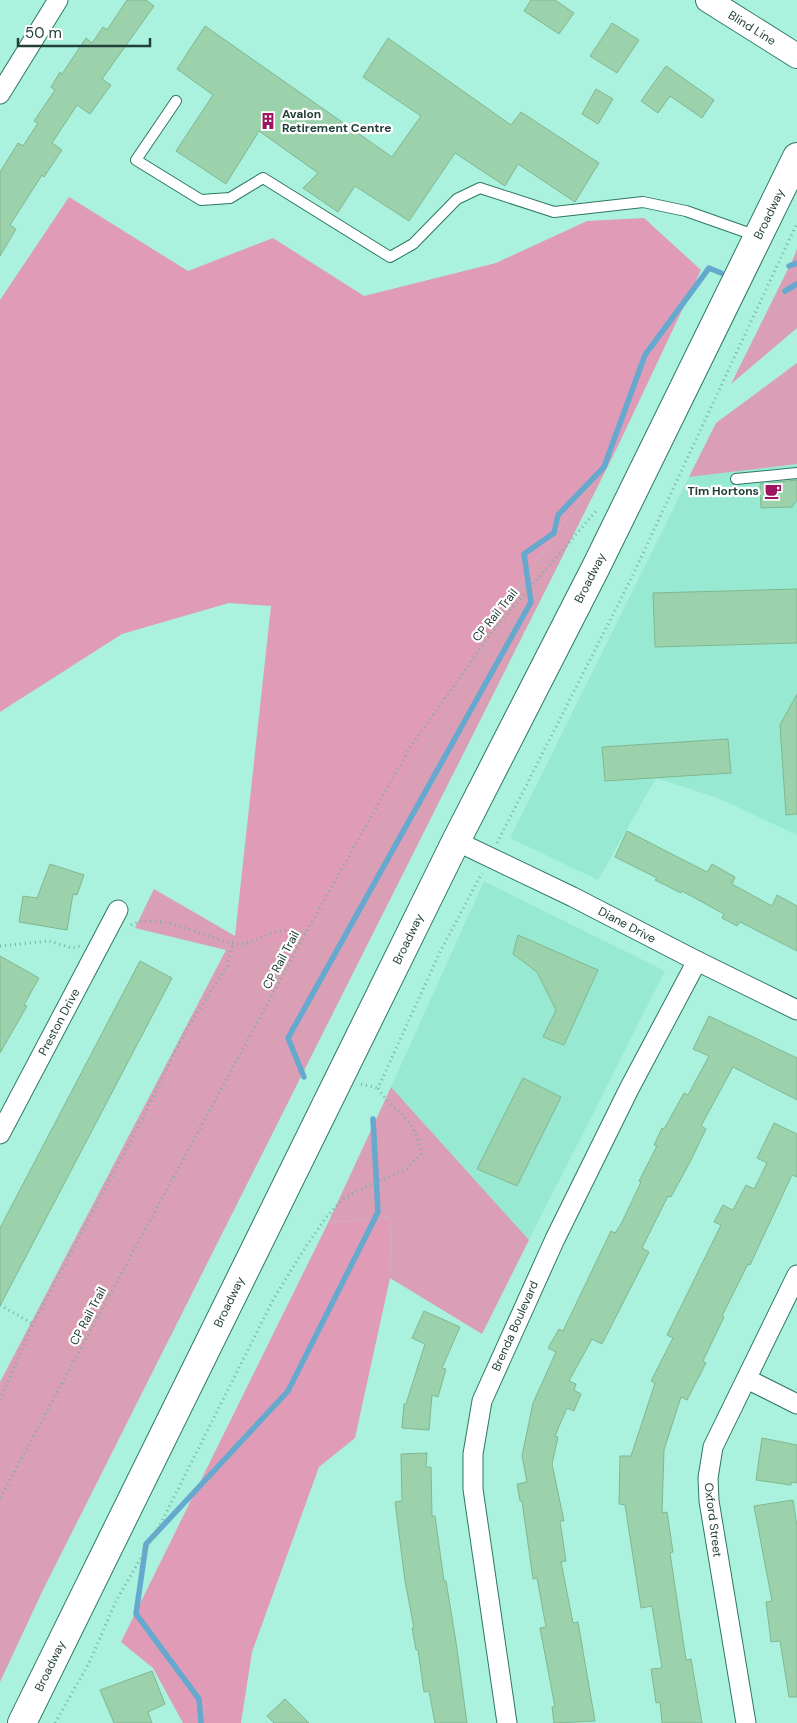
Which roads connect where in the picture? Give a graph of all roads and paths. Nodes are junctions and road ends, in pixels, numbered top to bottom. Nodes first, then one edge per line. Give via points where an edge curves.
1 (58, 0) edge
2 (708, 0) edge
3 (797, 56) edge
4 (0, 94) edge
5 (176, 101) dead end
6 (797, 157) edge
7 (797, 223) edge
8 (758, 236) junction
9 (797, 473) edge
10 (736, 479) dead end
11 (604, 504) dead end
12 (456, 841) junction
13 (490, 857) junction
14 (118, 910) dead end
15 (305, 934) junction
16 (100, 943) junction
17 (232, 944) junction
18 (0, 946) edge
19 (697, 961) junction
20 (797, 1010) edge
21 (0, 1134) edge
22 (797, 1275) edge
23 (0, 1305) edge
24 (33, 1324) junction
25 (747, 1379) junction
26 (0, 1400) edge
27 (797, 1404) edge
28 (0, 1498) edge
29 (22, 1723) edge
30 (55, 1723) edge
31 (507, 1723) edge
32 (746, 1723) edge

1 - 4 street
2 - 3 street, Blind Line
5 - 8 lane via 136,160 201,200 230,198 263,178 390,257 413,244 457,198 480,188 554,212 643,202 686,211
6 - 8 main road, Broadway
7 - 13 path via 631,579
8 - 12 main road, Broadway via 596,567
9 - 10 lane
11 - 15 path, CP Rail Trail via 495,628 410,746
12 - 13 street, Diane Drive
12 - 29 main road, Broadway
13 - 19 street, Diane Drive
13 - 30 path via 441,950 378,1088 384,1099 403,1114 418,1136 421,1154 407,1169 343,1199 327,1216 273,1300 161,1523 130,1572 89,1663
14 - 16 street, Preston Drive
15 - 17 path via 283,930 253,943
15 - 28 path, CP Rail Trail
16 - 17 path via 139,920 187,927
16 - 18 path via 72,948 49,941
16 - 21 street, Preston Drive
17 - 24 path via 227,966 186,1030
19 - 20 street, Diane Drive
19 - 31 street, Brenda Boulevard via 555,1239 482,1401 473,1454 473,1489
22 - 25 street, Oxford Street
23 - 24 path
24 - 26 path
25 - 27 street
25 - 32 street, Oxford Street via 712,1448 708,1478 709,1501

